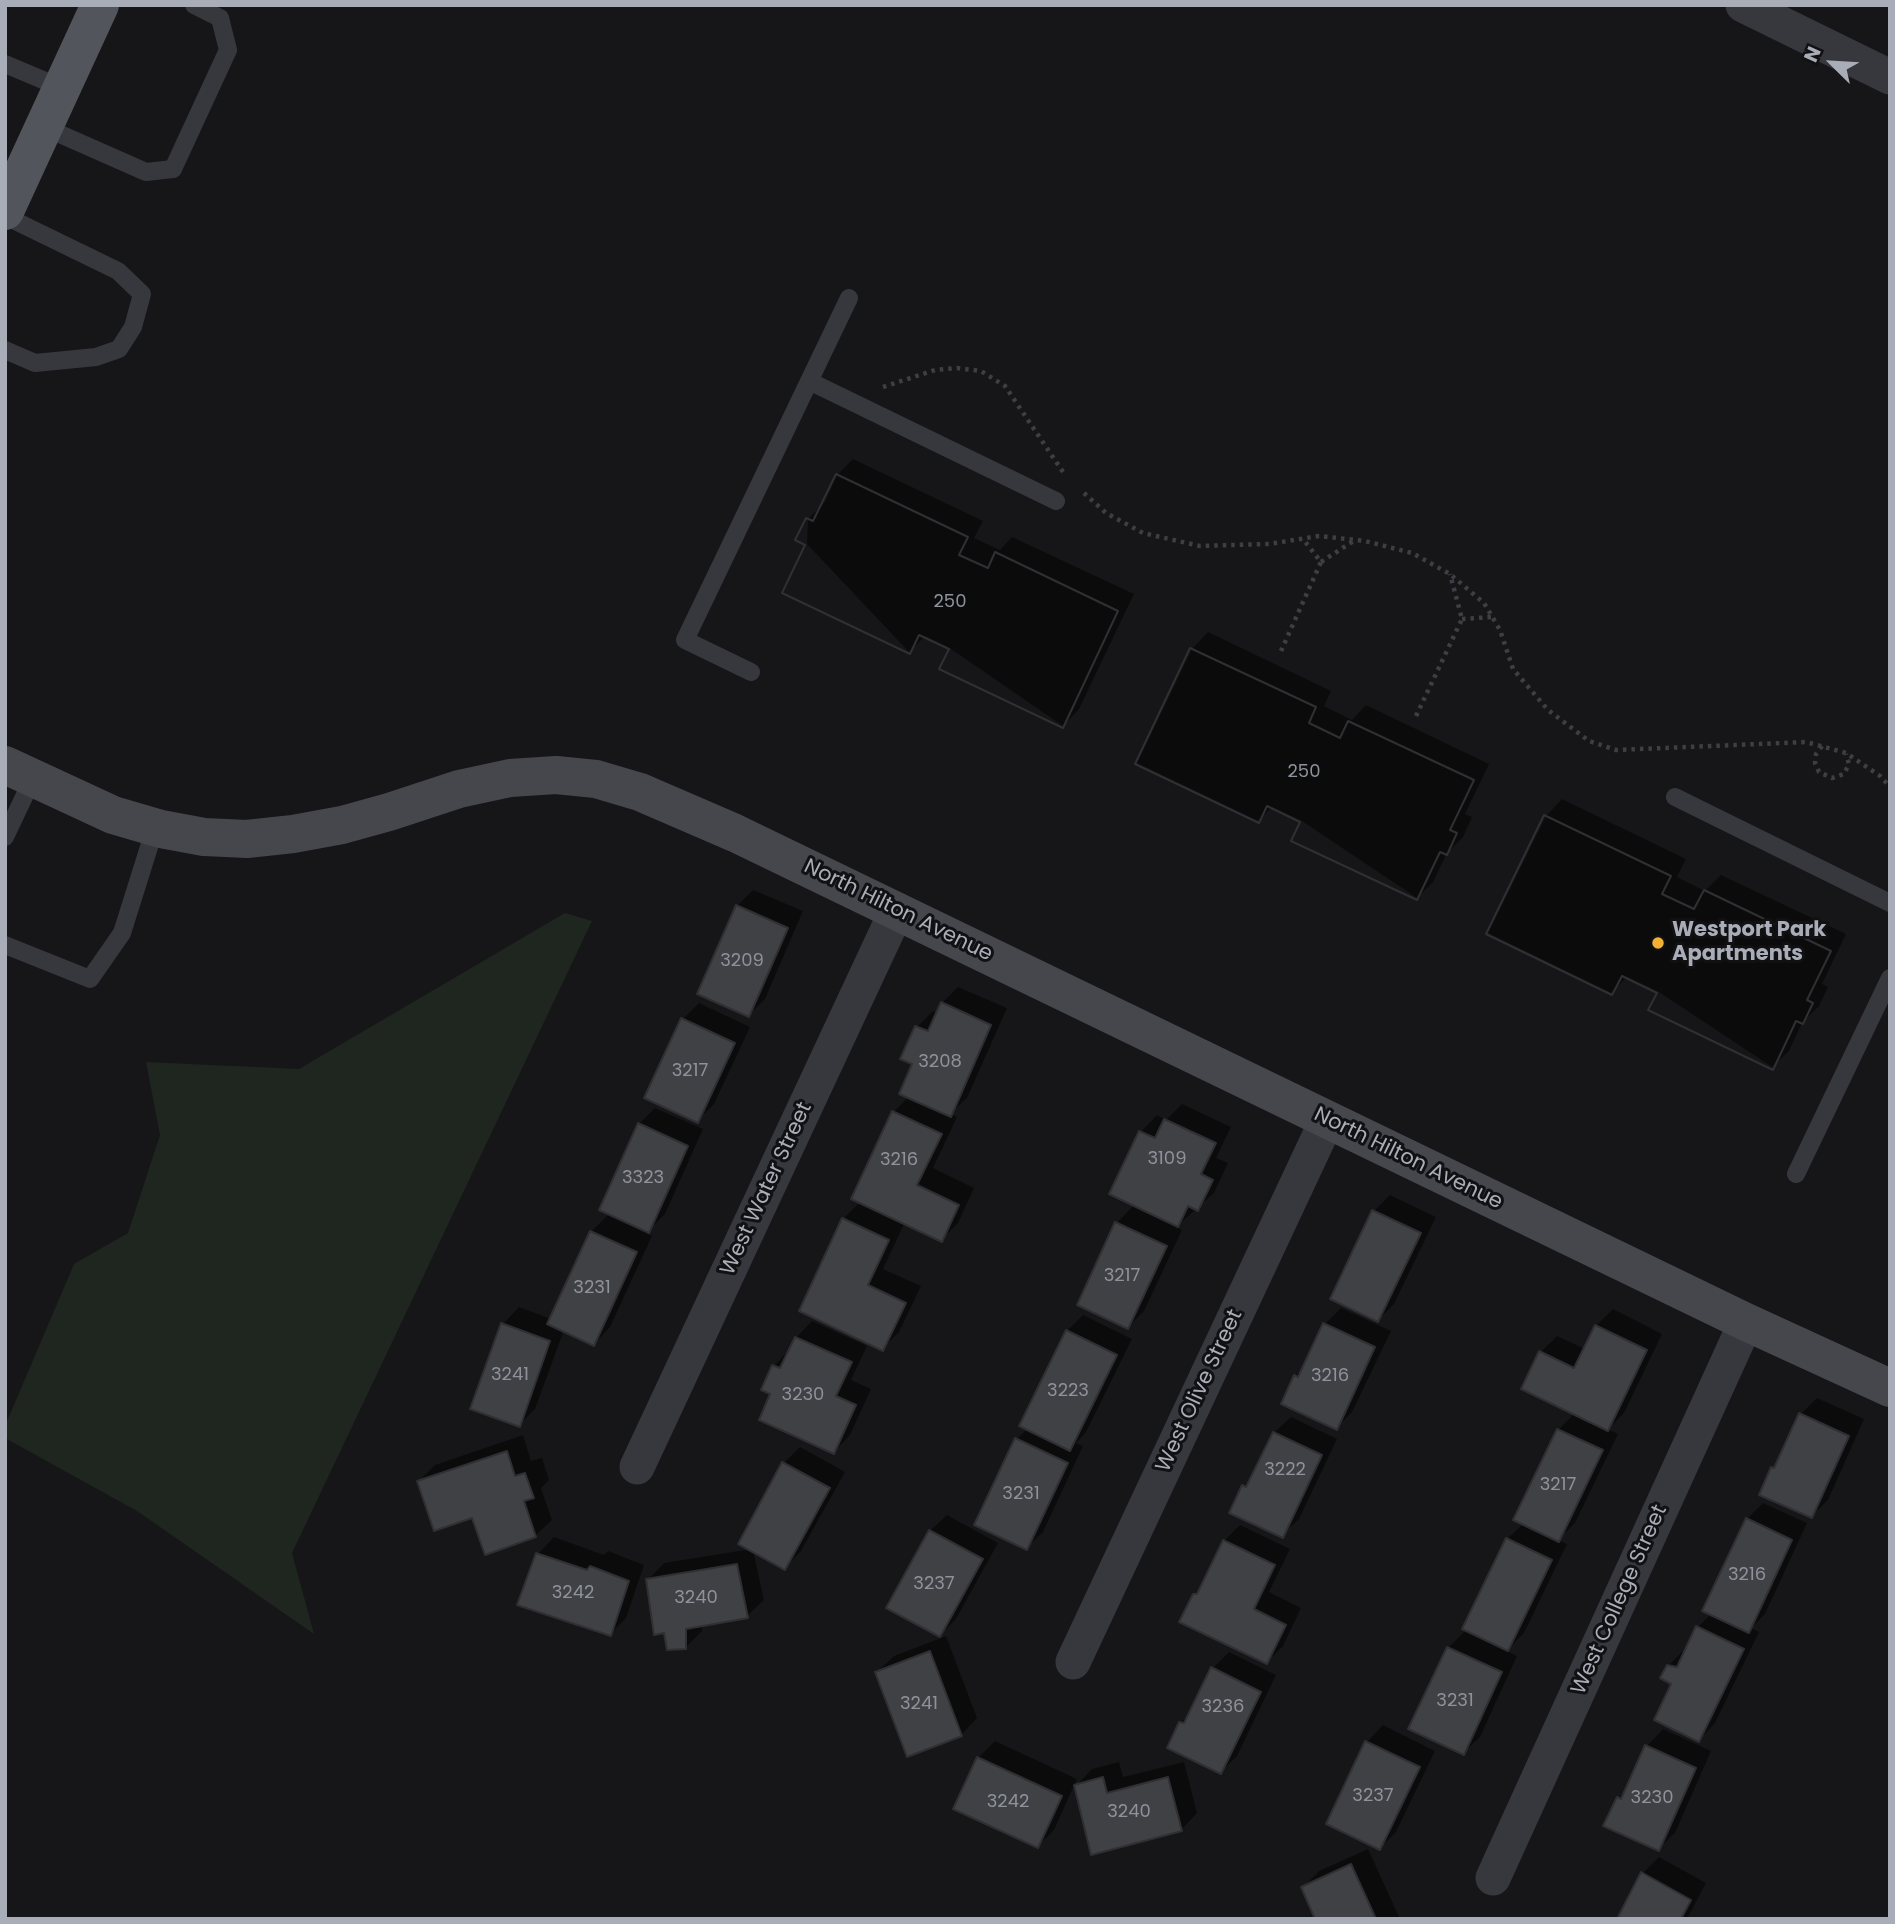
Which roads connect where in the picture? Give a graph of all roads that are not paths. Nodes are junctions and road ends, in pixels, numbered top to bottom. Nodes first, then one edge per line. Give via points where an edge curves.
1 (100, 5) edge
2 (194, 5) edge
3 (1743, 5) edge
4 (5, 64) edge
5 (1890, 77) edge
6 (62, 88) junction
7 (44, 127) junction
8 (5, 211) edge
9 (5, 216) edge
10 (849, 298) dead end
11 (5, 350) edge
12 (809, 381) junction
13 (1056, 501) dead end
14 (751, 672) dead end
15 (19, 772) edge
16 (1675, 797) dead end
17 (155, 828) junction
18 (5, 837) edge
19 (1890, 903) edge
20 (897, 910) junction
21 (5, 946) edge
22 (1890, 978) edge
23 (1327, 1119) junction
24 (1796, 1174) dead end
25 (1746, 1322) junction
26 (1890, 1388) edge
27 (637, 1467) dead end
28 (1073, 1662) dead end
29 (1493, 1878) dead end

1 - 6 main road
2 - 7 lane via 220,18 228,50 173,169 146,172
3 - 5 street
4 - 6 lane
6 - 7 main road
7 - 8 main road
9 - 11 lane via 118,271 142,294 133,327 119,349 96,357 35,363
10 - 12 lane
12 - 13 lane
12 - 14 lane via 685,640
15 - 17 street, North Hilton Avenue via 113,815
15 - 18 lane
16 - 19 lane
17 - 20 street, North Hilton Avenue via 247,839 293,834 342,825 510,778 556,775 596,779 700,817
17 - 21 lane via 122,933 90,979
20 - 23 street, North Hilton Avenue
20 - 27 street, West Water Street
22 - 24 lane
23 - 25 street, North Hilton Avenue
23 - 28 street, West Olive Street
25 - 26 street, North Hilton Avenue
25 - 29 street, West College Street

